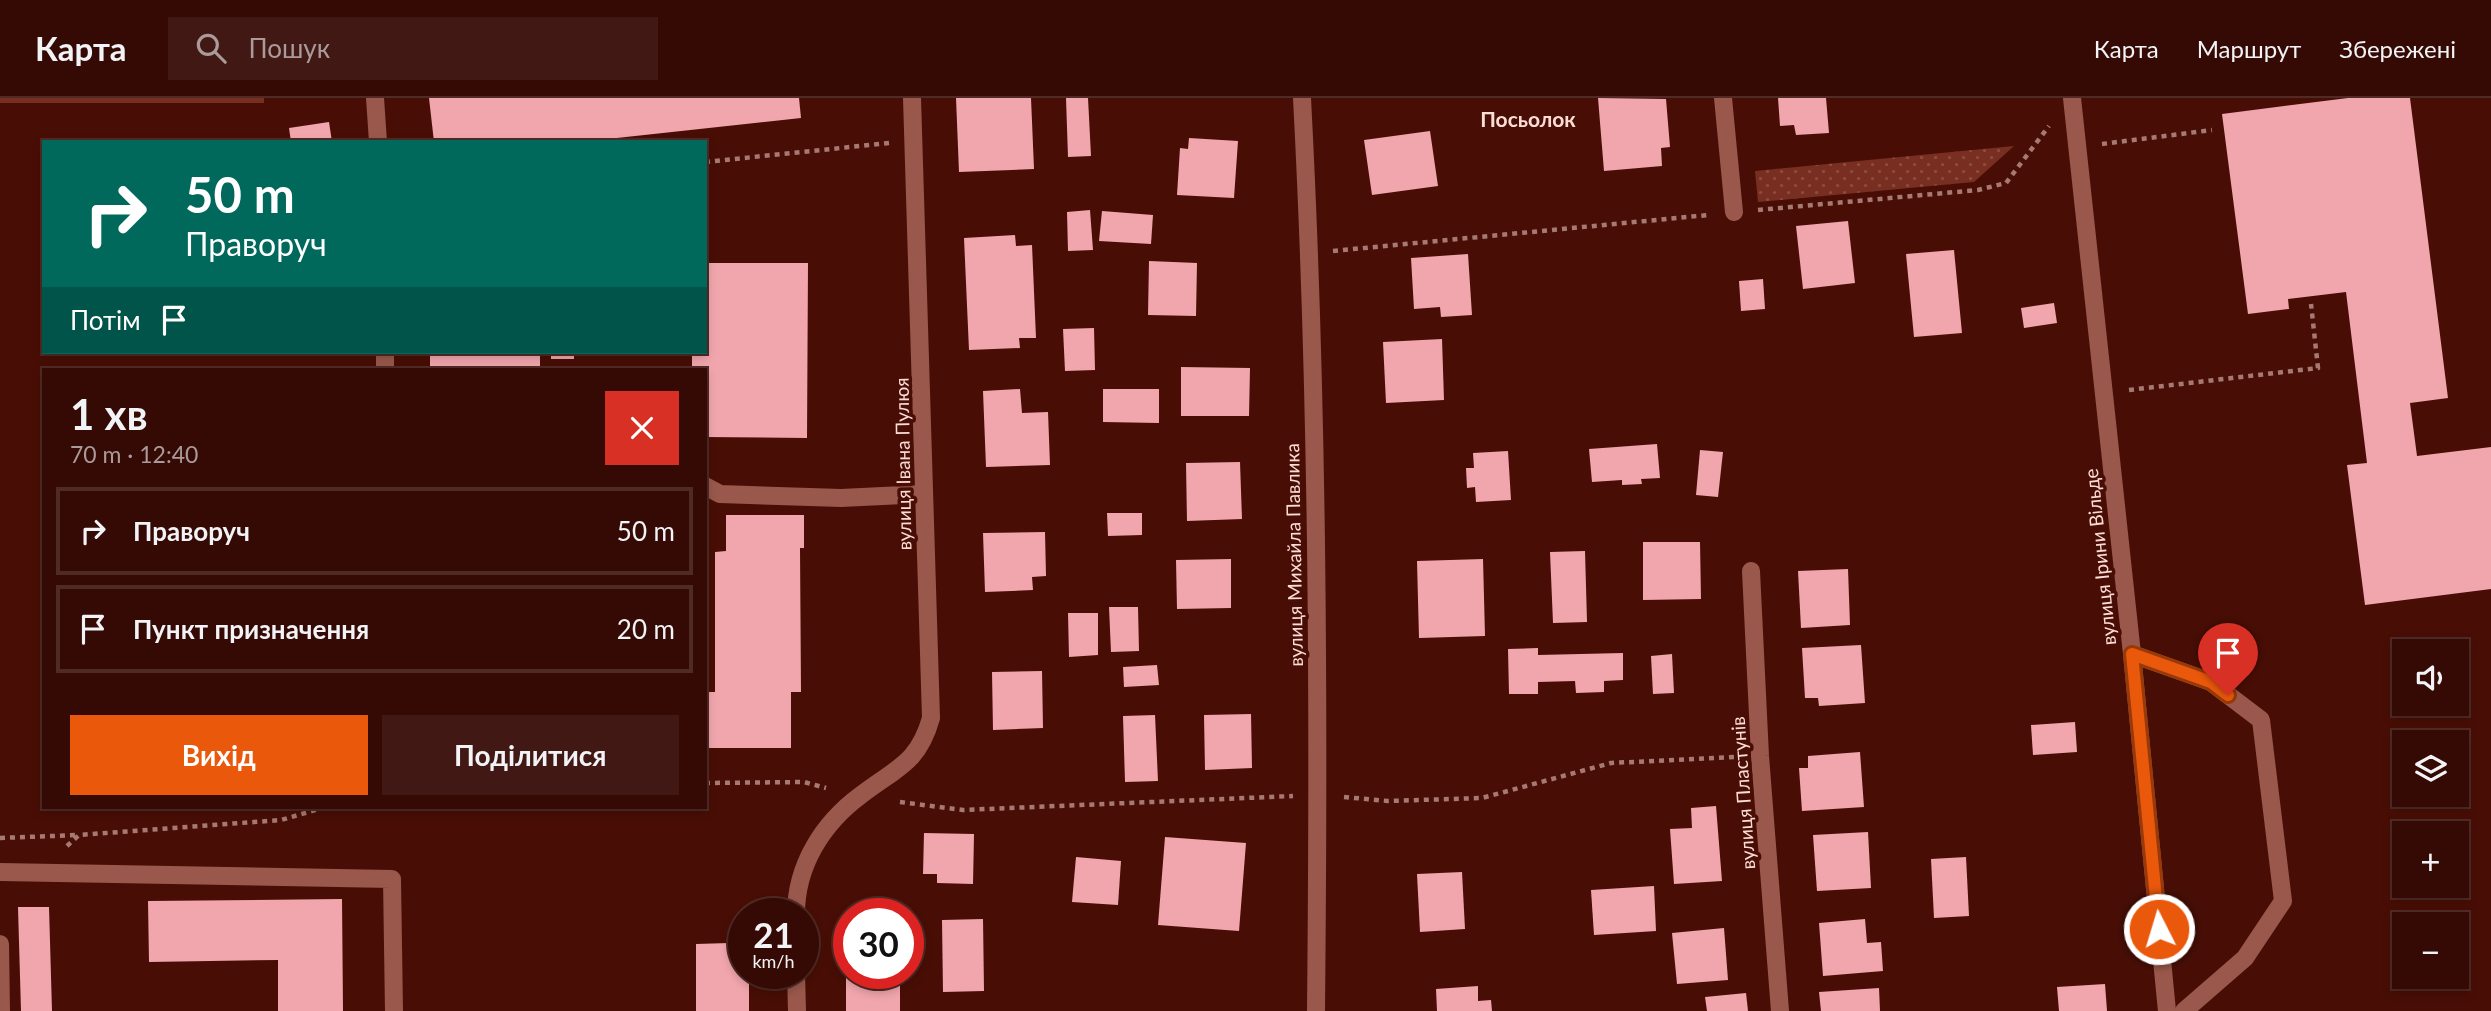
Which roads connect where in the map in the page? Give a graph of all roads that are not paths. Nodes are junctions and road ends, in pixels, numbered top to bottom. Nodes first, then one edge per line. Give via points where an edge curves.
1 (375, 98) edge
2 (912, 98) edge
3 (1302, 98) edge
4 (1723, 98) edge
5 (2072, 98) edge
6 (378, 140) edge
7 (1734, 212) dead end
8 (707, 487) edge
9 (924, 494) junction
10 (1751, 571) dead end
11 (2132, 654) junction
12 (0, 872) edge
13 (799, 898) edge
14 (0, 944) edge
15 (796, 989) edge
16 (1, 1011) edge
17 (394, 1011) edge
18 (797, 1011) edge
19 (1316, 1011) edge
20 (1780, 1011) edge
21 (2167, 1011) edge
22 (2184, 1011) edge

1 - 6 street
2 - 9 street, вулиця Івана Пулюя
3 - 19 street, вулиця Михайла Павлика via 1310,253 1318,795
4 - 7 street
5 - 11 street, вулиця Ірини Вільде
8 - 9 street via 720,494 841,498
9 - 13 street, вулиця Івана Пулюя via 931,718 926,738 916,754 825,827 810,852
10 - 20 street, вулиця Пластунів
11 - 21 street, вулиця Ірини Вільде
11 - 22 street via 2211,682 2261,720 2283,901 2245,958
12 - 17 street via 392,879
14 - 16 street
15 - 18 street

